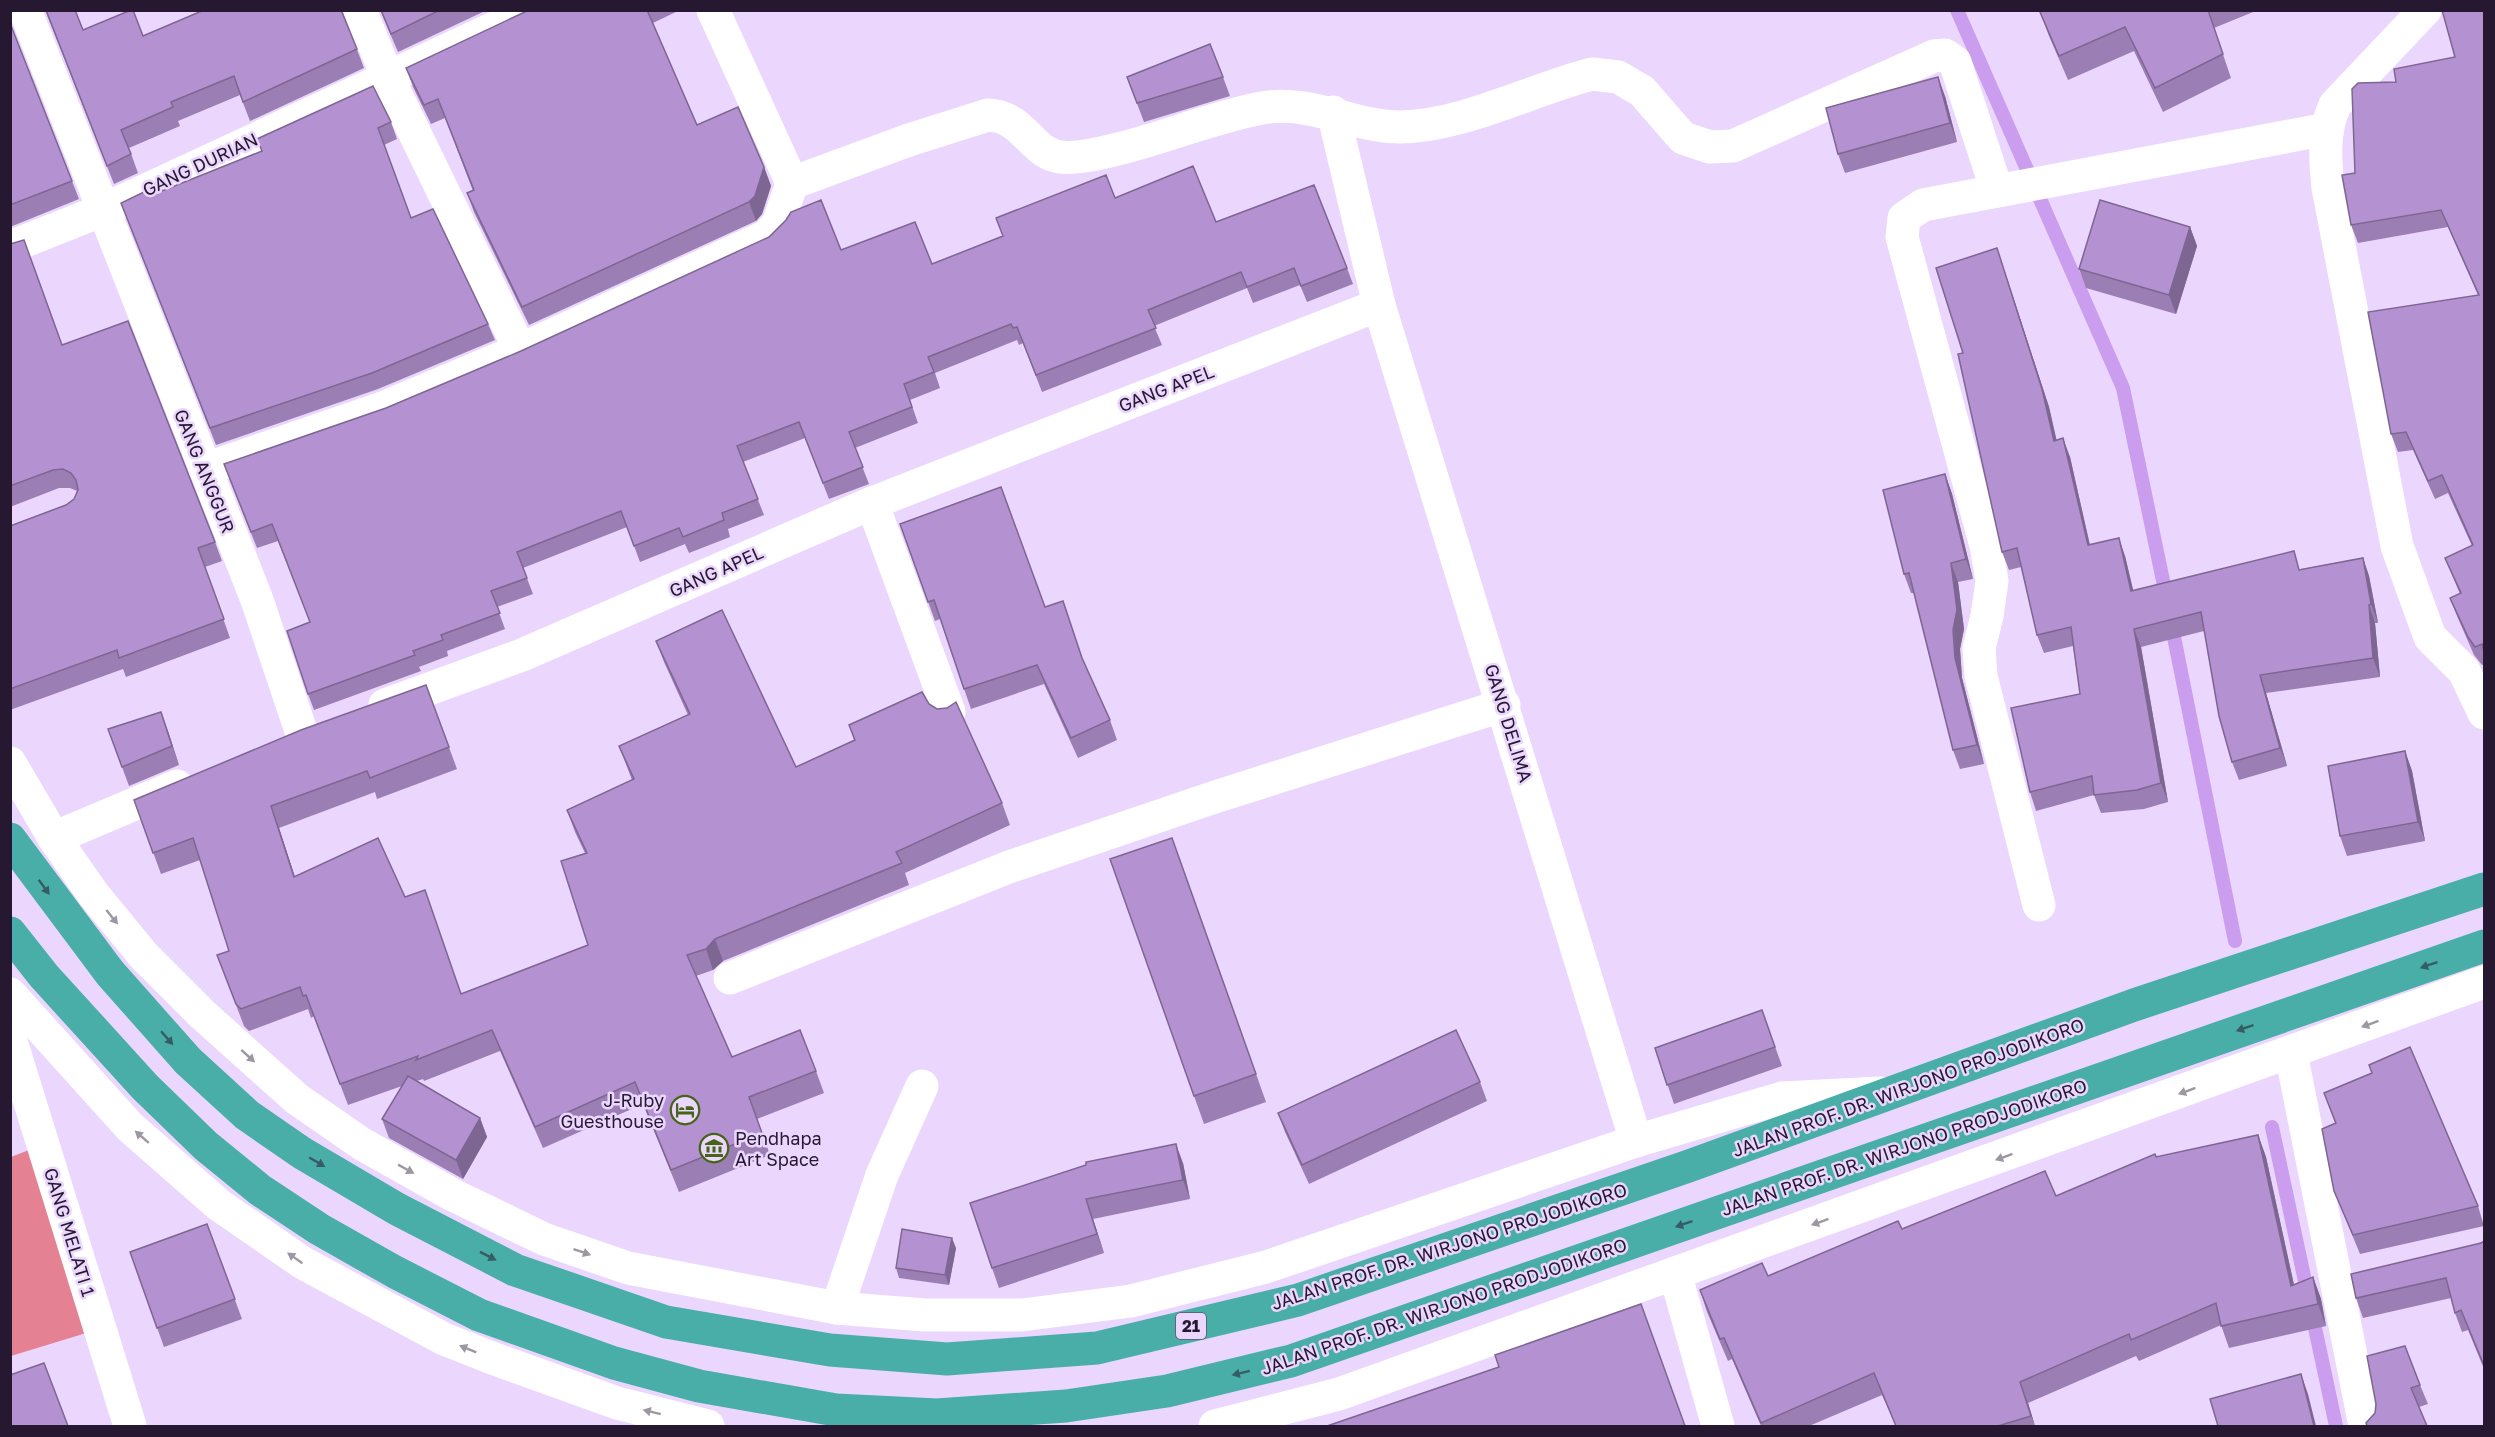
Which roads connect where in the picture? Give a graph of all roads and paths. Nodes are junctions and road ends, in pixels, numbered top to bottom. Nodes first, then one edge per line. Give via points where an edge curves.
1 (25, 10) edge
2 (360, 10) edge
3 (533, 10) edge
4 (713, 10) edge
5 (2425, 10) edge
6 (387, 76) junction
7 (1355, 120) junction
8 (2327, 129) junction
9 (792, 183) junction
10 (1999, 190) junction
11 (102, 210) junction
12 (10, 247) edge
13 (1379, 305) junction
14 (520, 350) junction
15 (205, 470) junction
16 (872, 503) junction
17 (1504, 705) junction
18 (949, 712) edge
19 (2484, 713) edge
20 (302, 734) junction
21 (270, 748) edge
22 (10, 763) edge
23 (205, 775) edge
24 (54, 838) junction
25 (10, 839) edge
26 (2484, 890) edge
27 (2039, 905) dead end
28 (10, 933) edge
29 (2484, 946) edge
30 (730, 978) dead end
31 (2484, 982) edge
32 (14, 1011) edge
33 (10, 1038) edge
34 (2291, 1053) junction
35 (922, 1086) dead end
36 (1892, 1093) junction
37 (1636, 1141) junction
38 (2370, 1271) edge
39 (1675, 1273) junction
40 (2337, 1279) junction
41 (837, 1308) junction
42 (130, 1426) edge
43 (708, 1426) edge
44 (1215, 1426) edge
45 (1718, 1426) edge
46 (2366, 1426) edge

1 - 11 street, GANG ANGGUR
2 - 6 street
3 - 6 street, GANG DURIAN
4 - 9 street
5 - 8 street via 2335,105
6 - 11 street, GANG DURIAN
6 - 14 street
7 - 9 street via 1296,107 1265,108 1092,155 1057,157 1014,122 988,115
7 - 10 street via 1430,126 1592,74 1618,77 1642,91 1683,138 1710,147 1733,146 1934,56 1945,55 1955,62
7 - 13 street, GANG DELIMA
8 - 10 street
8 - 19 street via 2328,188 2397,546 2430,637 2464,671
9 - 14 street via 778,224 766,236
10 - 27 street via 1923,205 1904,218 1902,237 1986,546 1992,581 1979,648 1981,676
11 - 12 street, GANG DURIAN
11 - 15 street, GANG ANGGUR
13 - 16 street, GANG APEL
13 - 17 street, GANG DELIMA
14 - 15 street via 385,407
15 - 20 street, GANG ANGGUR via 256,600
16 - 18 street
16 - 20 street, GANG APEL via 522,655
17 - 30 street via 1009,867
17 - 37 street, GANG DELIMA
20 - 21 street, GANG APEL
22 - 24 street
23 - 24 street
24 -> 41 street via 144,956 202,1014 297,1099 362,1144 453,1195 544,1239 628,1268
25 -> 36 highway, JALAN PROF. DR. WIRJONO PROJODIKORO / 21 via 110,973 188,1061 247,1115 302,1153 397,1209 515,1270 666,1322 830,1350 948,1359 1097,1348 1298,1300
26 - 36 highway, JALAN PROF. DR. WIRJONO PROJODIKORO / 21 via 2134,1005
29 -> 28 highway, JALAN PROF. DR. WIRJONO PRODJODIKORO via 1291,1361 1145,1395 1066,1406 937,1415 836,1410 699,1386 614,1363 479,1315 395,1272 260,1190 206,1146 100,1040
31 -> 34 street
43 -> 32 street via 617,1403 492,1359 444,1339 303,1263 219,1204 130,1127
33 - 42 street, GANG MELATI 1
34 -> 39 street
34 - 40 street
35 - 41 street via 882,1175
36 - 37 street via 1782,1098
37 - 41 street via 1266,1267 1131,1301 1022,1315 924,1315
38 - 40 street
39 - 44 street via 1339,1394
39 - 45 street
40 - 46 street

